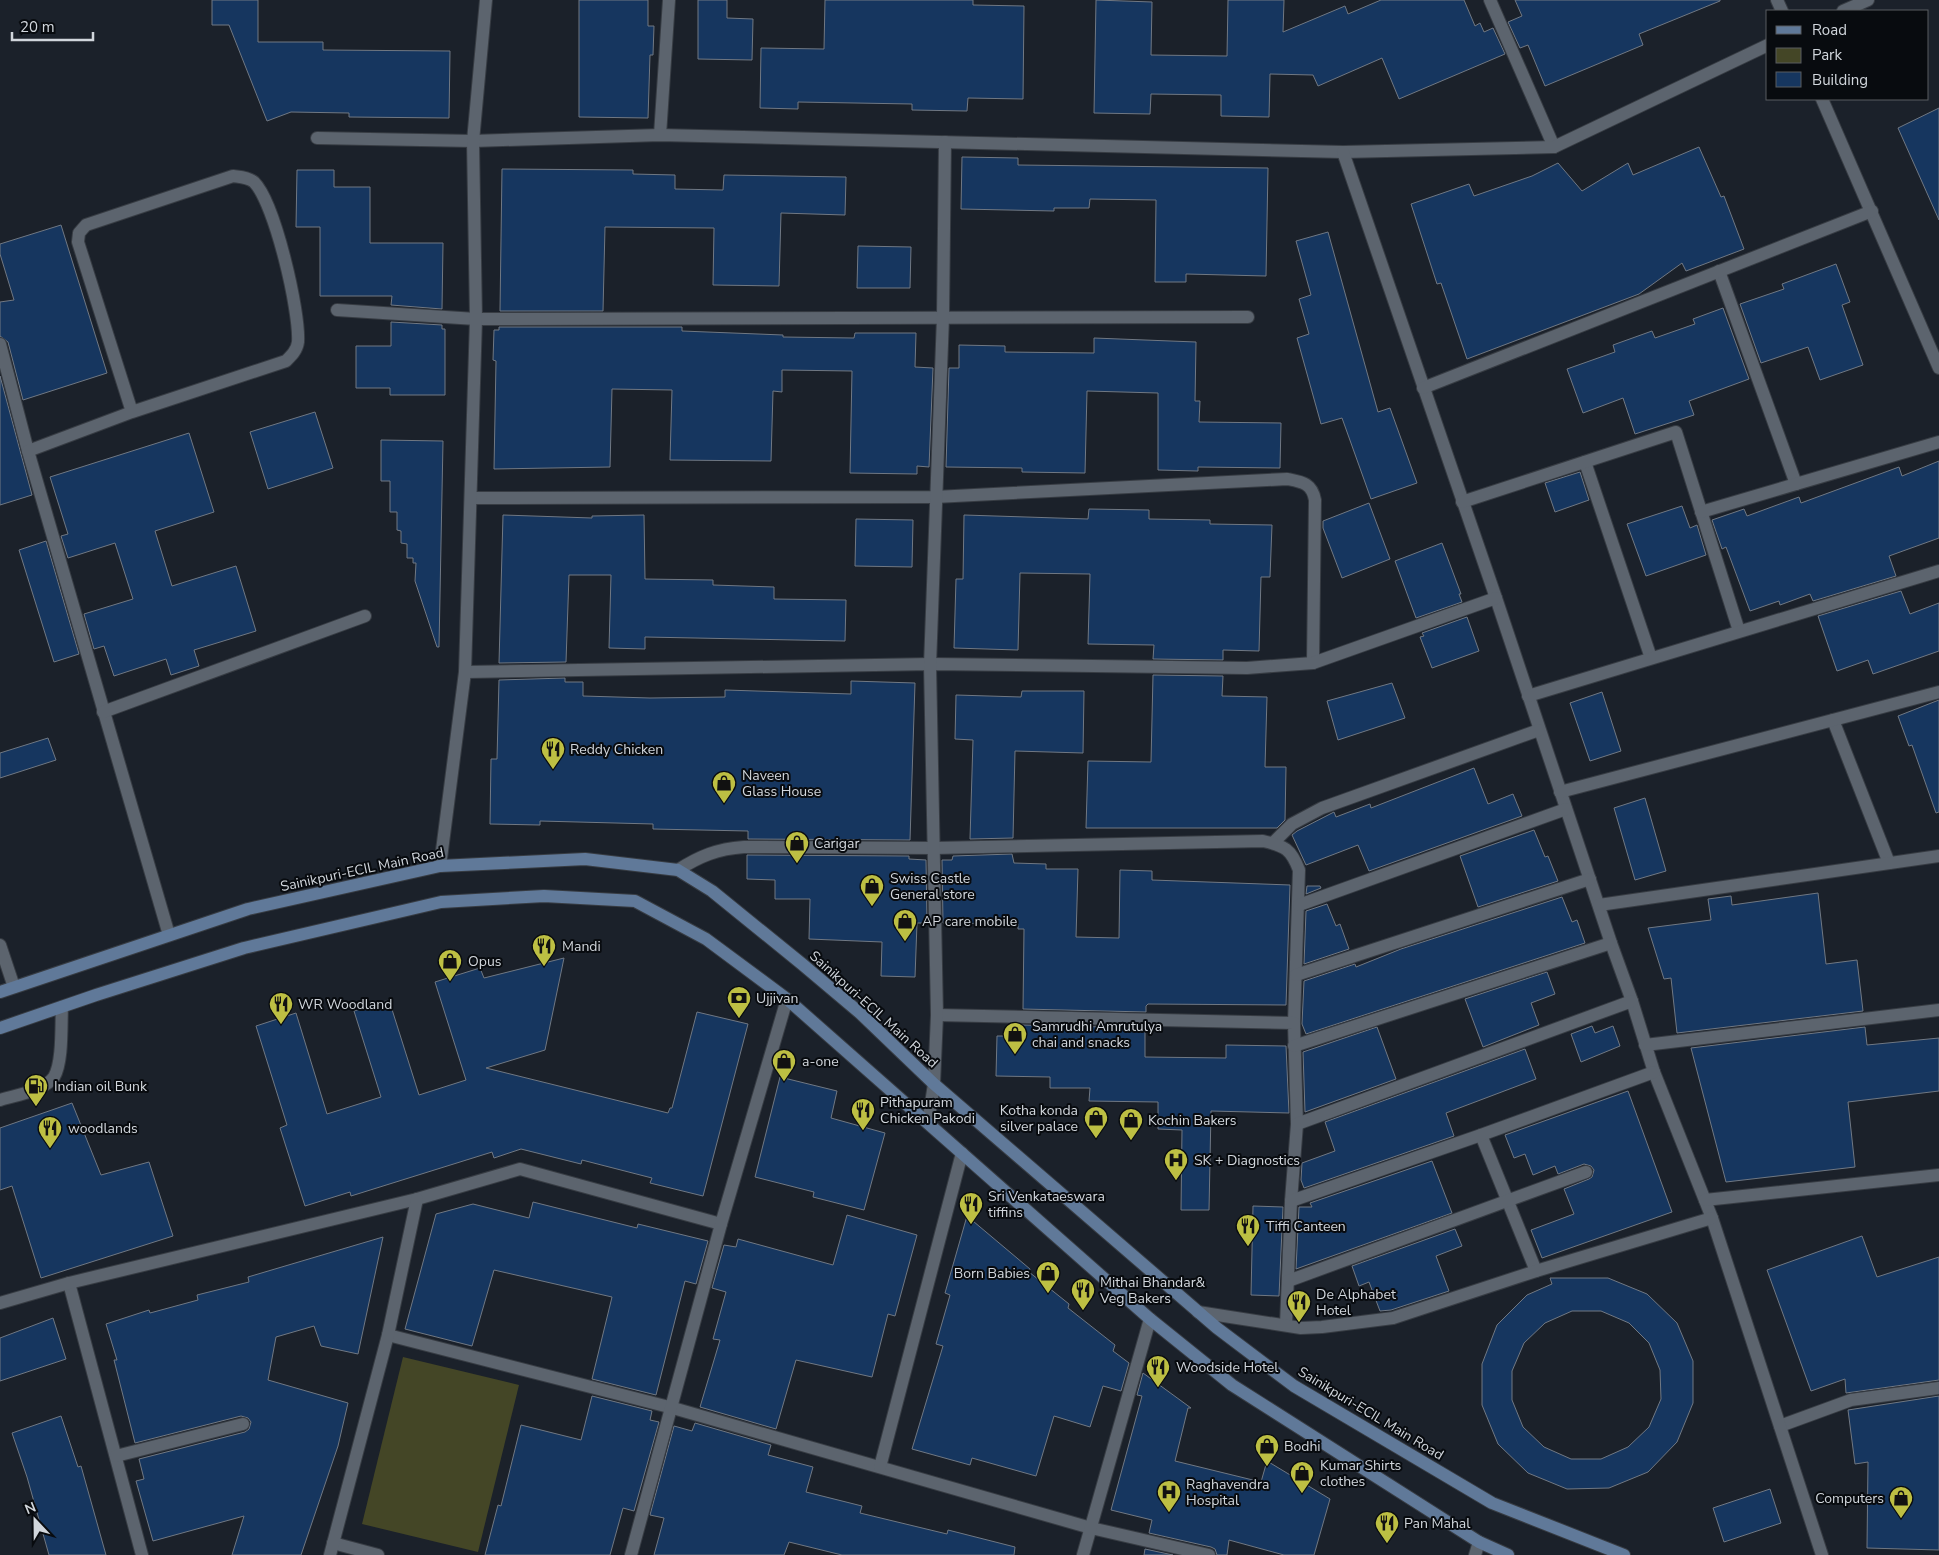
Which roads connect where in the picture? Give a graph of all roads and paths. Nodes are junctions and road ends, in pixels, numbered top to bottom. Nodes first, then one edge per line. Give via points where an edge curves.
1 (486, 0) edge
2 (669, 0) edge
3 (1490, 0) edge
4 (1868, 0) edge
5 (1845, 10) edge
6 (1766, 46) edge
7 (1822, 100) edge
8 (660, 135) junction
9 (317, 138) dead end
10 (473, 141) junction
11 (945, 142) junction
12 (1554, 147) junction
13 (1343, 152) junction
14 (1872, 211) junction
15 (1719, 271) junction
16 (337, 310) dead end
17 (943, 317) junction
18 (1248, 317) dead end
19 (476, 319) junction
20 (0, 344) edge
21 (1939, 368) edge
22 (1423, 388) junction
23 (132, 412) junction
24 (1939, 442) edge
25 (28, 451) junction
26 (1585, 462) junction
27 (1796, 484) junction
28 (935, 497) junction
29 (471, 498) junction
30 (1462, 502) junction
31 (1701, 512) junction
32 (1939, 571) edge
33 (1496, 598) junction
34 (365, 616) dead end
35 (1739, 630) junction
36 (1651, 658) junction
37 (1313, 663) junction
38 (931, 664) junction
39 (465, 672) junction
40 (1939, 692) edge
41 (1528, 696) junction
42 (103, 712) junction
43 (1832, 720) junction
44 (1539, 730) junction
45 (1560, 792) junction
46 (1566, 809) junction
47 (1273, 843) junction
48 (934, 848) junction
49 (1939, 856) edge
50 (1889, 863) junction
51 (440, 866) junction
52 (678, 870) junction
53 (1590, 879) junction
54 (1599, 904) junction
55 (1299, 905) junction
56 (169, 935) junction
57 (1611, 943) junction
58 (0, 945) edge
59 (1296, 975) junction
60 (14, 988) junction
61 (0, 992) edge
62 (787, 999) junction
63 (1632, 1001) junction
64 (62, 1006) junction
65 (1939, 1010) edge
66 (937, 1015) junction
67 (1294, 1023) junction
68 (0, 1028) edge
69 (1646, 1045) junction
70 (1294, 1046) junction
71 (1654, 1072) junction
72 (934, 1084) junction
73 (0, 1100) edge
74 (928, 1123) junction
75 (1297, 1124) junction
76 (1481, 1135) junction
77 (962, 1153) junction
78 (1586, 1172) dead end
79 (1939, 1175) edge
80 (417, 1199) junction
81 (1705, 1200) junction
82 (1291, 1201) junction
83 (1508, 1201) junction
84 (1712, 1218) junction
85 (721, 1224) junction
86 (1536, 1271) junction
87 (1288, 1281) junction
88 (69, 1283) junction
89 (0, 1303) edge
90 (1198, 1312) junction
91 (1150, 1319) junction
92 (1286, 1325) junction
93 (388, 1335) junction
94 (1939, 1388) edge
95 (673, 1408) junction
96 (243, 1424) dead end
97 (1780, 1426) junction
98 (116, 1456) junction
99 (880, 1467) junction
100 (1091, 1528) junction
101 (1478, 1542) junction
102 (332, 1549) edge
103 (142, 1555) edge
104 (378, 1555) edge
105 (631, 1555) edge
106 (1083, 1555) edge
107 (1210, 1555) edge
108 (1475, 1555) edge
109 (1508, 1555) edge
110 (1624, 1555) edge
111 (1822, 1555) edge

1 - 10 street
2 - 8 street
3 - 12 street
4 - 5 street
6 - 12 street
7 - 14 street
8 - 10 street
8 - 11 street
9 - 10 street
10 - 19 street
11 - 13 street
11 - 17 street
12 - 13 street
13 - 22 street
14 - 15 street
14 - 21 street
15 - 22 street
15 - 27 street
16 - 19 street
17 - 18 street
17 - 19 street
17 - 28 street
19 - 29 street
20 - 25 street
22 - 30 street
23 - 23 street via 286,361 294,354 298,344 295,308 277,232 266,200 254,182 246,177 233,176 86,224 79,233 78,242
23 - 25 street
24 - 27 street
25 - 42 street
26 - 30 street
26 - 31 street via 1676,432
26 - 36 street
27 - 31 street
28 - 29 street
28 - 37 street via 1287,479 1307,483 1314,491 1315,500
28 - 38 street
29 - 39 street
30 - 33 street
31 - 35 street
32 - 35 street
33 - 37 street
33 - 41 street
34 - 42 street
35 - 36 street
36 - 41 street
37 - 38 street via 1247,668
38 - 39 street
38 - 48 street
39 - 51 street
40 - 43 street
41 - 44 street
42 - 56 street
43 - 45 street
43 - 50 street
44 - 45 street
44 - 47 street via 1322,808 1292,824
45 - 46 street
46 - 53 street
46 - 55 street
47 - 48 street
47 - 55 street via 1287,848 1300,870
48 - 52 street via 744,847 721,849
48 - 66 street
49 - 50 street
50 - 54 street
51 - 52 main road, Sainikpuri-ECIL Main Road via 585,860
51 - 56 main road, Sainikpuri-ECIL Main Road via 248,909
52 - 72 main road, Sainikpuri-ECIL Main Road via 712,891 802,964 860,1013
53 - 54 street
53 - 59 street
54 - 57 street
55 - 59 street
56 - 60 main road, Sainikpuri-ECIL Main Road
57 - 63 street
57 - 70 street
58 - 60 street
59 - 67 street
60 - 61 main road, Sainikpuri-ECIL Main Road
62 - 64 main road via 706,939 635,901 544,896 441,902 244,948
62 - 74 main road
62 - 85 street
63 - 69 street
63 - 75 street
64 - 68 main road
64 - 73 street via 59,1056 53,1077 41,1086
65 - 69 street
66 - 67 street
66 - 72 street
67 - 70 street
69 - 71 street
70 - 75 street
71 - 76 street
71 - 81 street
72 - 74 street
72 - 90 main road, Sainikpuri-ECIL Main Road
74 - 77 main road
75 - 82 street
76 - 82 street
76 - 83 street
77 - 91 main road
77 - 99 street
78 - 83 street
79 - 81 street
80 - 85 street via 520,1169
80 - 88 street
80 - 93 street
81 - 84 street
82 - 87 street
83 - 86 street
83 - 87 street
84 - 86 street
84 - 97 street
85 - 95 street
86 - 92 street via 1393,1318 1322,1327
87 - 92 street
88 - 89 street
88 - 98 street
90 - 92 street
90 - 110 main road, Sainikpuri-ECIL Main Road via 1294,1386 1492,1503
91 - 100 street
91 - 101 main road via 1232,1385
93 - 95 street
93 - 102 street
94 - 97 street via 1851,1400
95 - 99 street
95 - 105 street
96 - 98 street
97 - 111 street
98 - 103 street
99 - 100 street
100 - 106 street
100 - 107 street
101 - 108 street
101 - 109 main road
102 - 104 street

